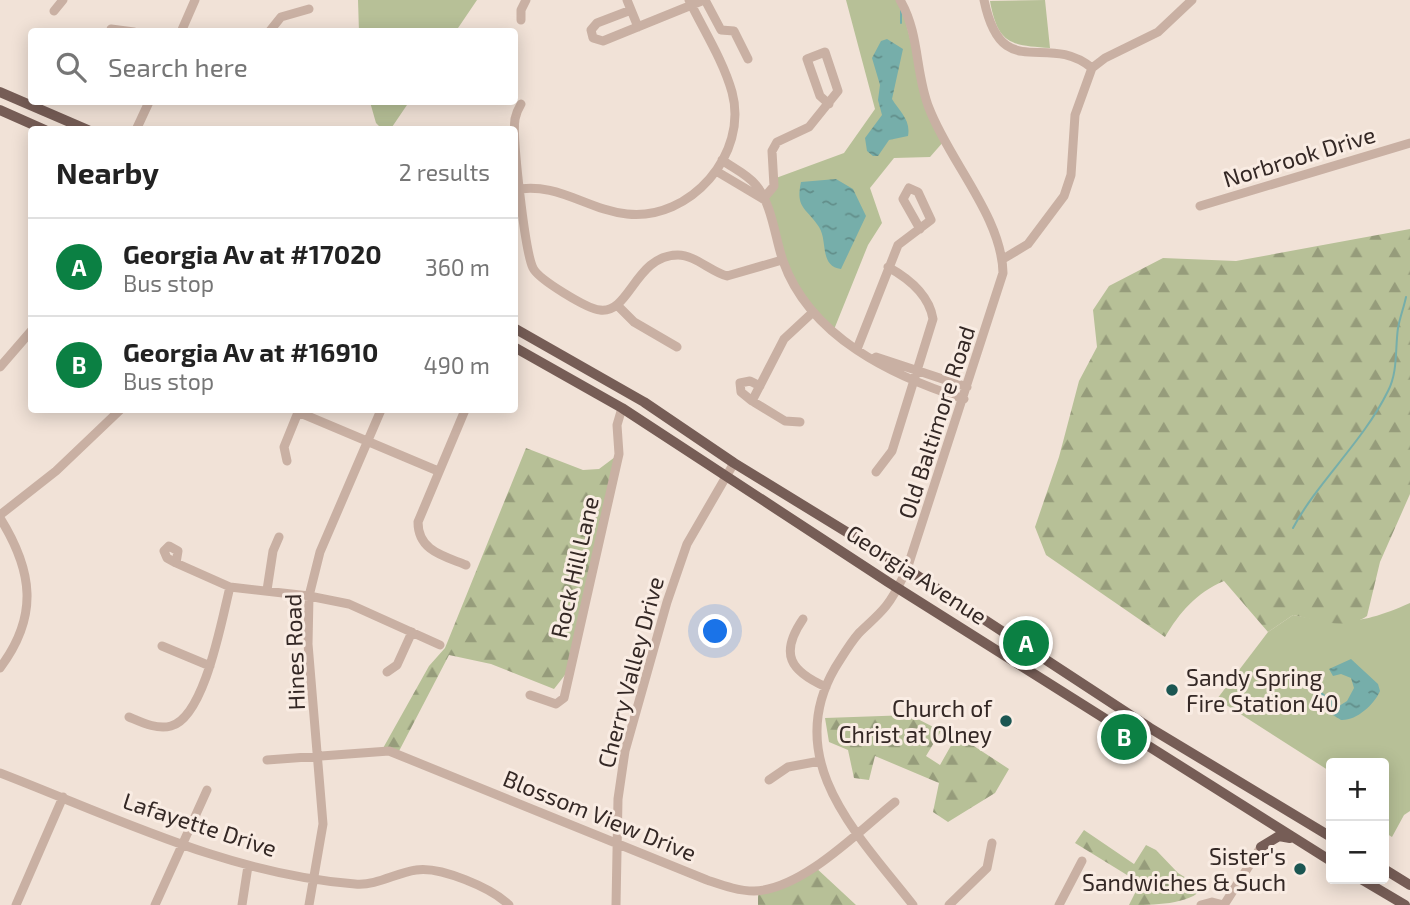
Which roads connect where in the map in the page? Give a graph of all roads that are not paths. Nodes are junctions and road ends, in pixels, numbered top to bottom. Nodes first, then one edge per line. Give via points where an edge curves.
1 (63, 0) edge
2 (195, 0) edge
3 (526, 0) edge
4 (628, 0) edge
5 (705, 0) edge
6 (900, 0) edge
7 (984, 0) edge
8 (1192, 0) edge
9 (691, 3) edge
10 (309, 9) dead end
11 (631, 10) junction
12 (54, 11) dead end
13 (521, 20) dead end
14 (638, 27) junction
15 (183, 28) edge
16 (272, 28) edge
17 (748, 59) dead end
18 (1092, 68) junction
19 (0, 92) edge
20 (28, 104) edge
21 (520, 104) dead end
22 (829, 104) junction
23 (30, 105) edge
24 (148, 105) edge
25 (0, 110) edge
26 (36, 126) edge
27 (79, 126) edge
28 (138, 126) edge
29 (515, 126) edge
30 (1410, 144) edge
31 (722, 160) junction
32 (716, 171) junction
33 (518, 190) edge
34 (762, 199) junction
35 (1200, 206) dead end
36 (920, 229) dead end
37 (782, 260) junction
38 (1003, 260) junction
39 (888, 267) junction
40 (618, 306) junction
41 (813, 313) junction
42 (518, 330) edge
43 (28, 335) edge
44 (677, 347) dead end
45 (518, 349) edge
46 (857, 349) junction
47 (867, 355) junction
48 (0, 367) edge
49 (918, 371) junction
50 (914, 383) junction
51 (760, 386) junction
52 (967, 387) junction
53 (964, 399) junction
54 (752, 401) junction
55 (622, 408) junction
56 (117, 413) edge
57 (298, 413) edge
58 (304, 413) edge
59 (380, 413) edge
60 (464, 413) edge
61 (800, 422) dead end
62 (367, 440) junction
63 (287, 461) dead end
64 (734, 463) junction
65 (438, 471) junction
66 (876, 472) dead end
67 (727, 475) junction
68 (0, 517) edge
69 (279, 537) dead end
70 (176, 563) dead end
71 (466, 565) dead end
72 (907, 569) junction
73 (230, 587) junction
74 (898, 588) junction
75 (267, 590) junction
76 (309, 596) junction
77 (803, 619) dead end
78 (412, 632) junction
79 (440, 645) dead end
80 (162, 646) dead end
81 (210, 666) junction
82 (0, 668) edge
83 (387, 672) dead end
84 (826, 687) junction
85 (530, 695) dead end
86 (128, 717) dead end
87 (318, 755) junction
88 (267, 760) dead end
89 (820, 761) junction
90 (0, 773) edge
91 (769, 780) dead end
92 (207, 790) dead end
93 (63, 797) junction
94 (895, 802) dead end
95 (1252, 813) junction
96 (856, 833) junction
97 (1326, 835) edge
98 (1298, 841) junction
99 (617, 842) junction
100 (183, 843) junction
101 (992, 844) dead end
102 (1261, 847) junction
103 (1326, 858) edge
104 (1082, 861) dead end
105 (248, 866) junction
106 (1389, 872) edge
107 (314, 877) junction
108 (1370, 884) edge
109 (1410, 886) edge
110 (16, 905) edge
111 (156, 905) edge
112 (242, 905) edge
113 (309, 905) edge
114 (509, 905) edge
115 (616, 905) edge
116 (913, 905) edge
117 (949, 905) edge
118 (1059, 905) edge
119 (1201, 905) edge
120 (1224, 905) edge
121 (1405, 905) edge

1 - 12 street
2 - 15 street
3 - 13 street
4 - 11 street
5 - 9 street
5 - 17 street via 721,30 734,31
6 - 38 street, Old Baltimore Road via 913,29 929,108 1000,243
7 - 18 street via 993,33 1012,50 1070,55
8 - 18 street via 1158,32
9 - 14 street
9 - 31 street via 734,101
10 - 16 street via 281,17
11 - 14 street
11 - 14 street via 597,23 591,36 603,41
18 - 38 street via 1075,115 1071,175 1064,196 1028,244
19 - 20 main road
21 - 29 street
22 - 22 street via 838,91 825,52 807,59 820,96
22 - 34 street via 809,127 776,142 772,151 776,178
23 - 27 main road
24 - 28 street
25 - 26 main road
30 - 35 street, Norbrook Drive
31 - 32 street
31 - 34 street via 753,182
32 - 33 street via 684,201 648,214 617,213 552,190
32 - 34 street
33 - 40 street via 530,260 537,274 594,309
34 - 37 street
36 - 39 street via 898,245
37 - 40 street via 727,276 674,255 644,270
37 - 41 street
38 - 52 street, Old Baltimore Road via 999,294
39 - 46 street
39 - 49 street via 912,282 932,313 933,327
40 - 44 street via 634,322
41 - 46 street
41 - 51 street via 784,339
42 - 64 main road, Georgia Avenue via 643,402
43 - 48 street
45 - 55 main road, Georgia Avenue
46 - 47 street
47 - 49 street
47 - 50 street
49 - 50 street
49 - 52 street
50 - 53 street
50 - 66 street via 892,451
51 - 54 street
51 - 54 street via 740,383 741,392
52 - 53 street, Old Baltimore Road
53 - 72 street, Old Baltimore Road
54 - 61 street via 785,421
55 - 67 main road, Georgia Avenue
55 - 85 street, Rock Hill Lane via 617,425 619,454 564,698 556,704
56 - 68 street
57 - 63 street via 284,447
58 - 62 street
59 - 62 street, Hines Road
60 - 65 street
62 - 65 street
62 - 76 street, Hines Road via 320,552
64 - 67 street, Cherry Valley Drive
64 - 72 main road, Georgia Avenue
65 - 71 street via 418,532 428,549
67 - 74 main road, Georgia Avenue
67 - 99 street, Cherry Valley Drive via 687,544 667,602 625,751
68 - 82 street via 25,570 28,602 18,640
69 - 75 street
70 - 73 street
72 - 74 street, Old Baltimore Road
72 - 97 main road, Georgia Avenue via 1150,728
73 - 75 street
73 - 81 street
74 - 84 street, Old Baltimore Road via 857,635
74 - 95 main road, Georgia Avenue
75 - 76 street
76 - 78 street via 349,604
76 - 87 street, Hines Road via 308,644
77 - 84 street via 791,642 792,663 803,676
78 - 79 street
78 - 83 street via 397,665
80 - 81 street
81 - 86 street via 188,713 178,722 162,727
84 - 89 street, Old Baltimore Road via 817,718
87 - 88 street, Blossom View Drive
87 - 99 street, Blossom View Drive via 398,753
87 - 107 street, Hines Road via 323,824
89 - 91 street via 788,767
89 - 96 street, Old Baltimore Road via 828,787
90 - 93 street, Lafayette Drive
92 - 100 street
93 - 100 street, Lafayette Drive
93 - 110 street
94 - 96 street, Blossom View Drive
95 - 98 main road, Georgia Avenue
95 - 102 main road via 1264,834
96 - 99 street, Blossom View Drive via 795,879 754,891 707,880
96 - 116 street, Old Baltimore Road
98 - 102 main road via 1279,836
98 - 103 main road, Georgia Avenue
99 - 115 street, Cherry Valley Drive
100 - 105 street, Lafayette Drive
100 - 111 street
101 - 117 street via 987,868
102 - 120 street
104 - 118 street
105 - 107 street, Lafayette Drive
105 - 112 street
106 - 109 main road
107 - 113 street, Hines Road
107 - 114 street, Lafayette Drive via 365,884 430,869 485,890
108 - 121 main road
119 - 120 street

